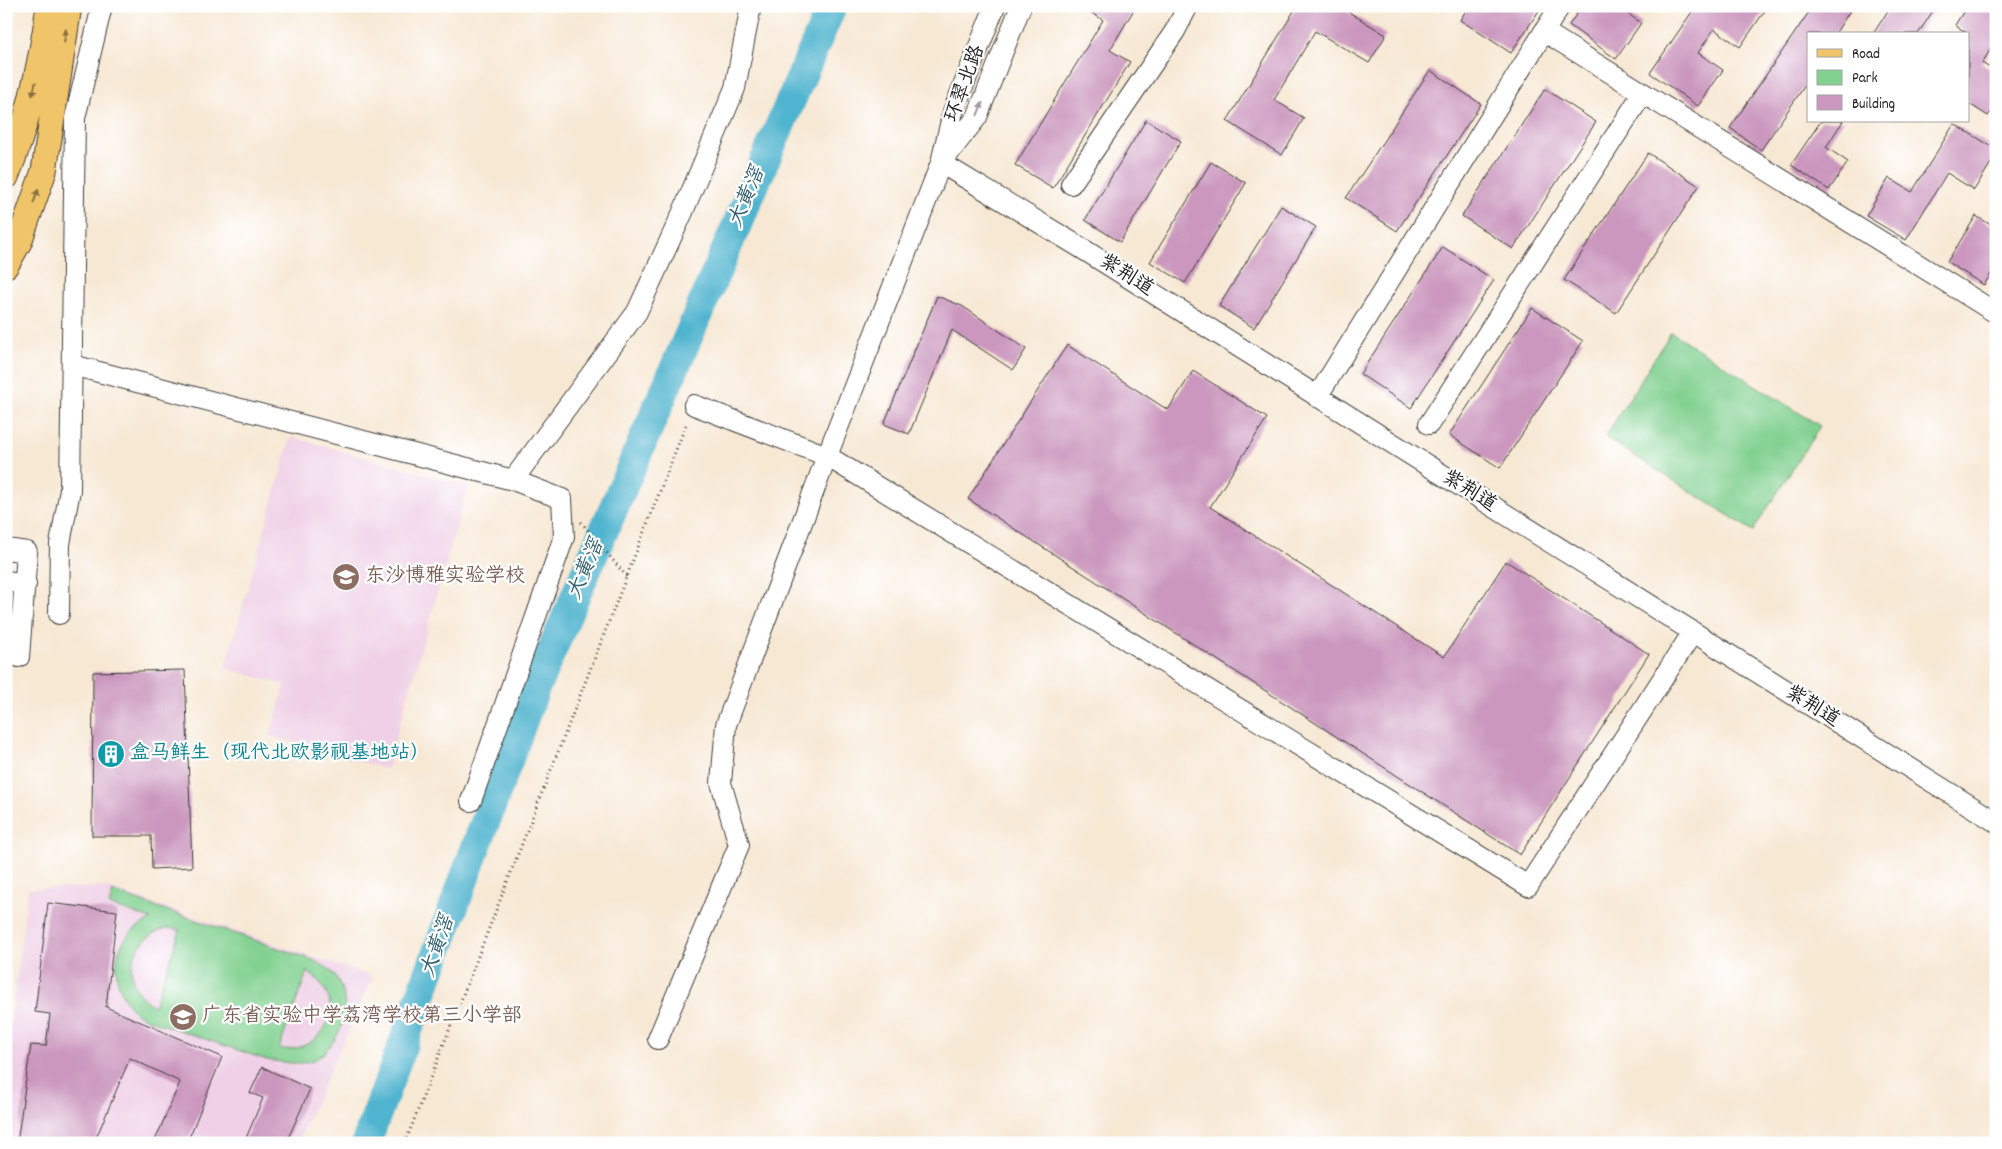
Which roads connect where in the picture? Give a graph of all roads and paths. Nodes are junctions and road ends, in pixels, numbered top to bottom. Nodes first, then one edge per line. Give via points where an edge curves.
1 (49, 6) edge
2 (68, 6) edge
3 (102, 6) edge
4 (751, 6) edge
5 (995, 6) edge
6 (1020, 6) edge
7 (1188, 6) edge
8 (1560, 6) edge
9 (1545, 32) junction
10 (1643, 93) junction
11 (941, 163) junction
12 (6, 177) edge
13 (1071, 184) dead end
14 (6, 265) edge
15 (1996, 313) edge
16 (72, 365) junction
17 (1317, 396) junction
18 (694, 405) joint
19 (1429, 424) dead end
20 (827, 456) junction
21 (513, 480) junction
22 (562, 499) junction
23 (6, 549) edge
24 (627, 577) junction
25 (16, 582) edge
26 (59, 614) dead end
27 (1693, 632) junction
28 (19, 657) dead end
29 (470, 801) dead end
30 (1996, 822) edge
31 (658, 1039) dead end
32 (405, 1143) edge

1 -> 12 main road via 29,106
14 -> 2 main road via 19,242 44,171
3 - 16 street via 75,118
4 - 21 street via 735,88 637,312
5 - 11 street, 环翠北路 via 953,112
11 -> 6 street via 977,117
7 - 13 street
8 - 9 street
9 - 10 street
9 - 17 street
10 - 15 street
10 - 19 street
11 - 17 street, 紫荆道
11 - 20 street
16 - 21 street
16 - 26 street via 70,490 60,544
17 - 27 street, 紫荆道
18 - 20 street
18 - 24 path
20 - 27 street via 1528,886
20 - 31 street via 726,726 721,783 739,845
21 - 22 street
22 - 24 path
22 - 29 street via 564,537
23 - 25 street via 27,552
24 - 32 path
25 - 28 street
27 - 30 street, 紫荆道

